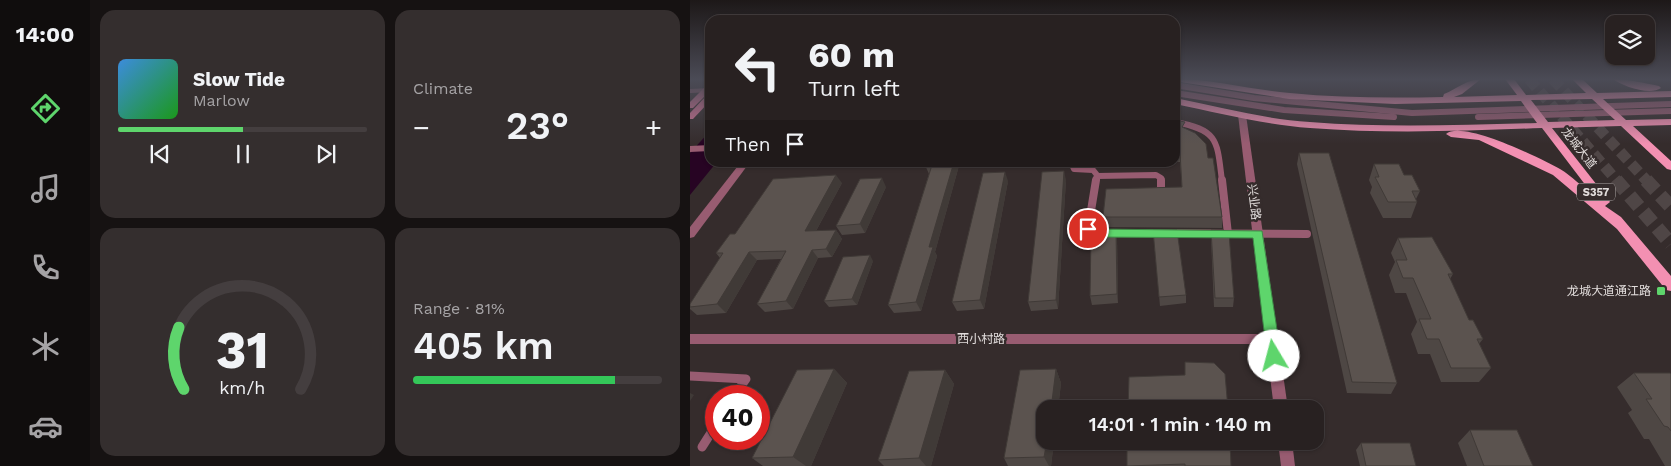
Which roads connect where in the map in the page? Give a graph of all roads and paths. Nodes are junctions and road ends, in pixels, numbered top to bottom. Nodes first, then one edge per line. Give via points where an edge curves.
1 (702, 101) edge
2 (1213, 101) edge
3 (1280, 101) edge
4 (1410, 101) edge
5 (1416, 101) joint
6 (1421, 101) edge
7 (1527, 101) edge
8 (1598, 101) edge
9 (1180, 102) edge
10 (1671, 104) edge
11 (1608, 110) junction
12 (1671, 111) edge
13 (1242, 115) junction
14 (690, 116) edge
15 (1537, 116) junction
16 (1671, 122) edge
17 (1180, 123) edge
18 (1622, 124) junction
19 (1379, 127) junction
20 (690, 148) edge
21 (705, 148) edge
22 (742, 167) edge
23 (1072, 167) edge
24 (1671, 168) edge
25 (1097, 176) junction
26 (1147, 193) edge
27 (1094, 194) junction
28 (1103, 194) edge
29 (1622, 226) junction
30 (690, 234) edge
31 (1228, 234) junction
32 (1258, 234) junction
33 (1307, 234) dead end
34 (1671, 286) edge
35 (1272, 338) junction
36 (690, 339) edge
37 (690, 376) edge
38 (742, 385) edge
39 (1280, 400) edge
40 (705, 443) edge
41 (702, 448) dead end
42 (1286, 450) edge
43 (1288, 466) edge

1 - 14 main road
2 - 15 lane via 1311,113 1420,117
3 - 15 lane via 1384,112
4 - 5 main road
5 - 6 main road
7 - 15 main road, 龙城大道 / S357
8 - 11 main road
9 - 13 main road
10 - 11 lane
11 - 12 lane
11 - 15 lane
11 - 18 main road
13 - 19 main road via 1309,125
13 - 32 street, 兴业路
15 - 18 main road
15 - 19 main road via 1446,128
15 - 29 main road, 龙城大道 / S357
16 - 18 main road
17 - 31 lane via 1214,136 1218,146
18 - 24 main road
19 - 29 main road via 1481,137 1506,147 1557,172
20 - 21 street
22 - 30 street
23 - 25 lane via 1093,170
25 - 26 lane via 1156,175 1161,178 1161,190
25 - 27 lane
27 - 28 lane
27 - 31 lane via 1088,229 1094,233
29 - 34 main road, 龙城大道 / S357
31 - 32 lane
32 - 33 lane
32 - 35 street, 兴业路
35 - 36 street, 西小村路
35 - 39 street, 兴业路
37 - 38 lane via 746,379
40 - 41 lane
42 - 43 street

